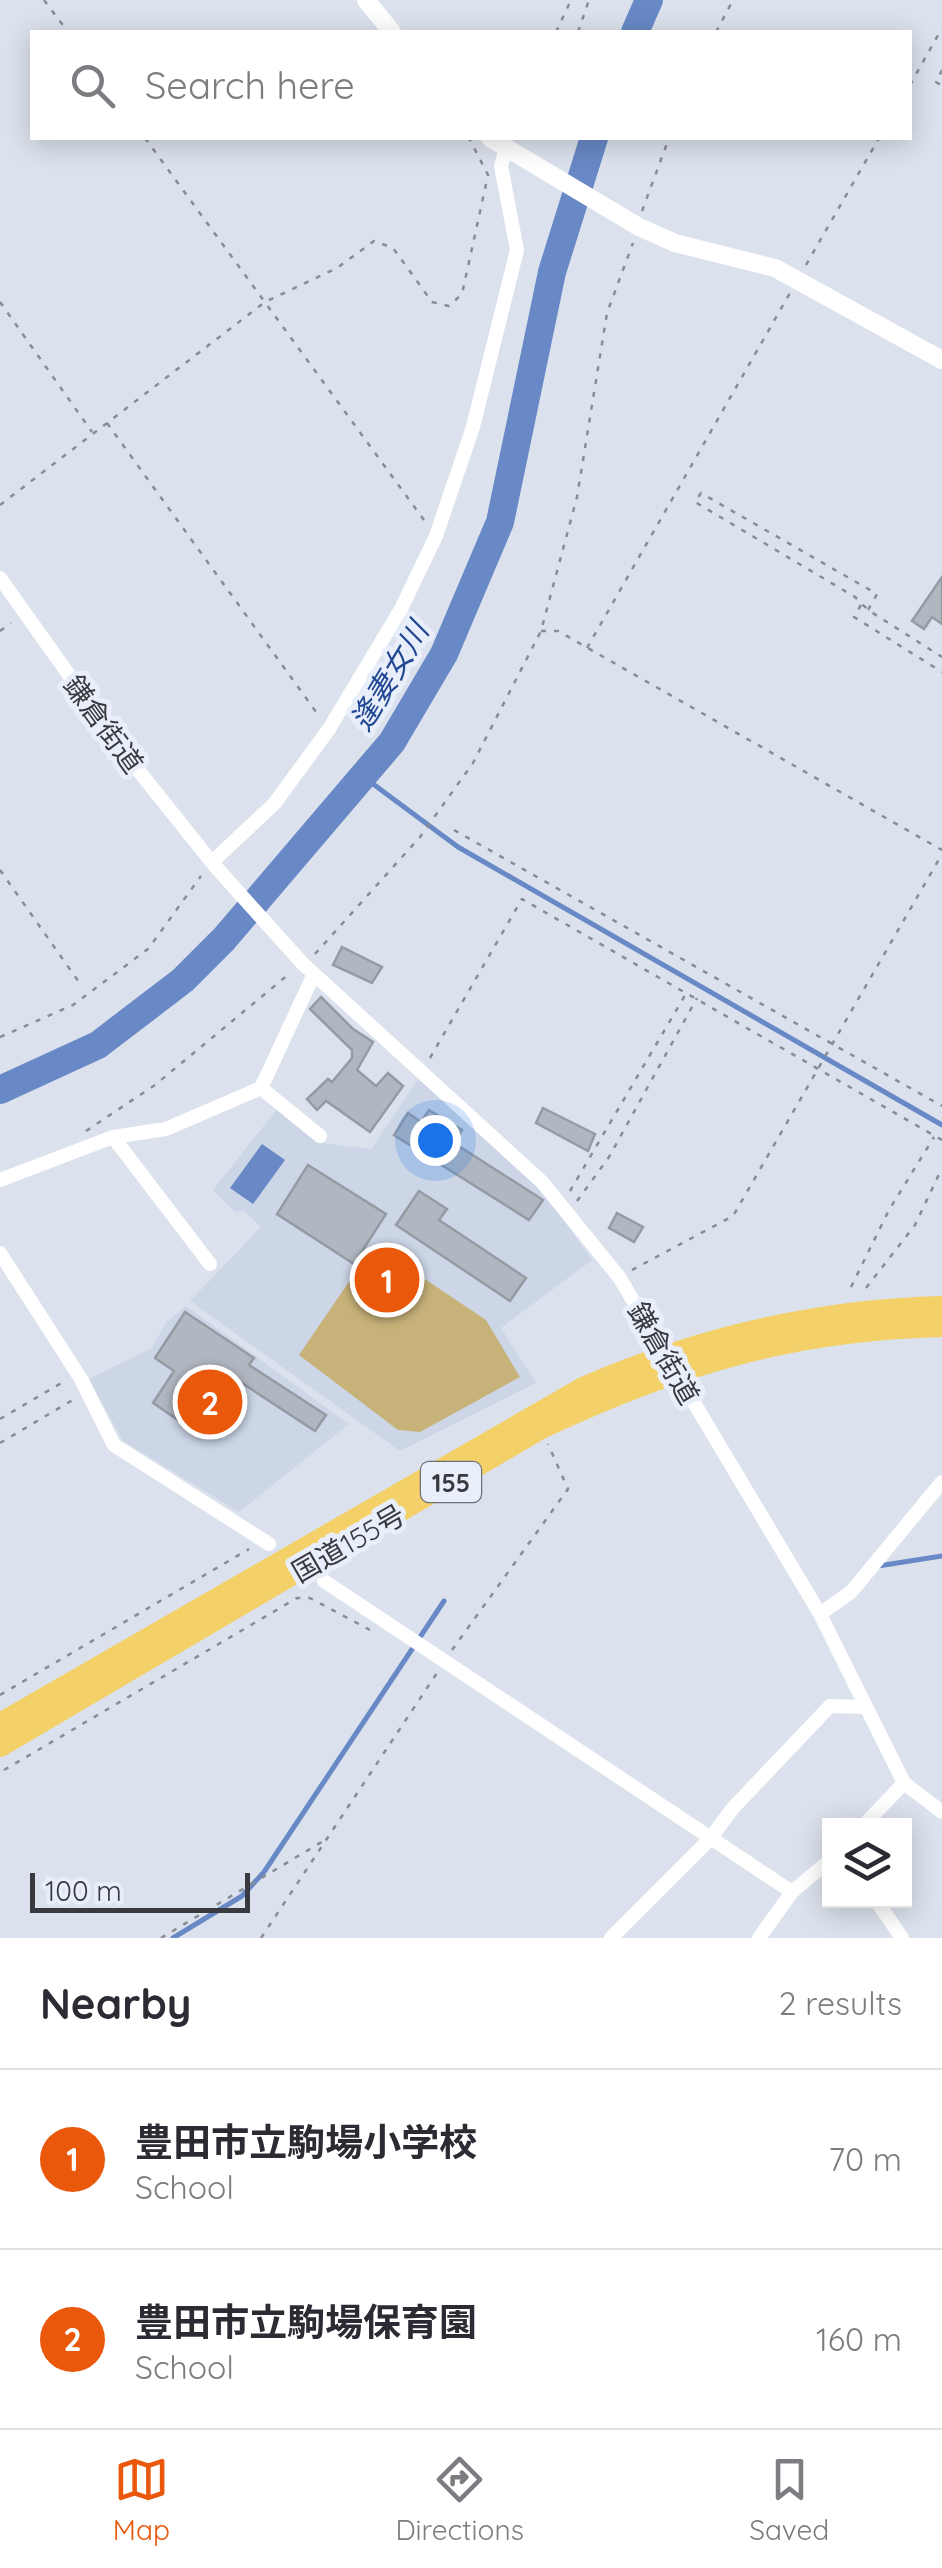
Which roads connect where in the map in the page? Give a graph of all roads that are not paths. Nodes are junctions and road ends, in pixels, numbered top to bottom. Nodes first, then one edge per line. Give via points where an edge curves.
1 (366, 0) edge
2 (390, 30) edge
3 (493, 140) edge
4 (509, 151) junction
5 (942, 360) edge
6 (0, 578) edge
7 (213, 864) junction
8 (314, 974) junction
9 (261, 1088) junction
10 (320, 1136) dead end
11 (113, 1137) junction
12 (0, 1180) edge
13 (0, 1253) edge
14 (210, 1264) dead end
15 (942, 1306) edge
16 (942, 1326) edge
17 (668, 1362) junction
18 (942, 1482) edge
19 (266, 1542) road end
20 (324, 1580) dead end
21 (820, 1614) junction
22 (865, 1708) junction
23 (0, 1724) edge
24 (0, 1746) edge
25 (904, 1783) junction
26 (942, 1812) edge
27 (871, 1818) edge
28 (709, 1840) junction
29 (822, 1867) edge
30 (792, 1892) junction
31 (881, 1908) edge
32 (611, 1938) edge
33 (759, 1938) edge
34 (902, 1938) edge

1 - 2 street
3 - 4 street
4 - 5 street via 631,223 675,243 798,278
4 - 7 street via 501,166 517,250 474,427 436,536 401,609 328,729 274,804
6 - 7 street, 鎌倉街道
7 - 8 street, 鎌倉街道
8 - 9 street
8 - 17 street, 鎌倉街道 via 542,1182 619,1277
9 - 10 street
9 - 11 street via 166,1129
11 - 12 street
11 - 14 street
13 - 19 street via 114,1445
15 - 17 highway, 国道155号 / 155 via 765,1327
16 - 17 highway, 国道155号 / 155 via 794,1338
17 - 21 street, 鎌倉街道
17 - 23 highway, 国道155号 / 155 via 584,1388
17 - 24 highway, 国道155号 / 155 via 541,1428
18 - 21 street via 850,1592
20 - 28 street
21 - 22 street, 鎌倉街道
22 - 25 street, 鎌倉街道
22 - 28 street via 830,1706
25 - 26 street, 鎌倉街道
25 - 27 street
28 - 30 street
28 - 32 street
29 - 30 street
30 - 33 street
31 - 34 street

